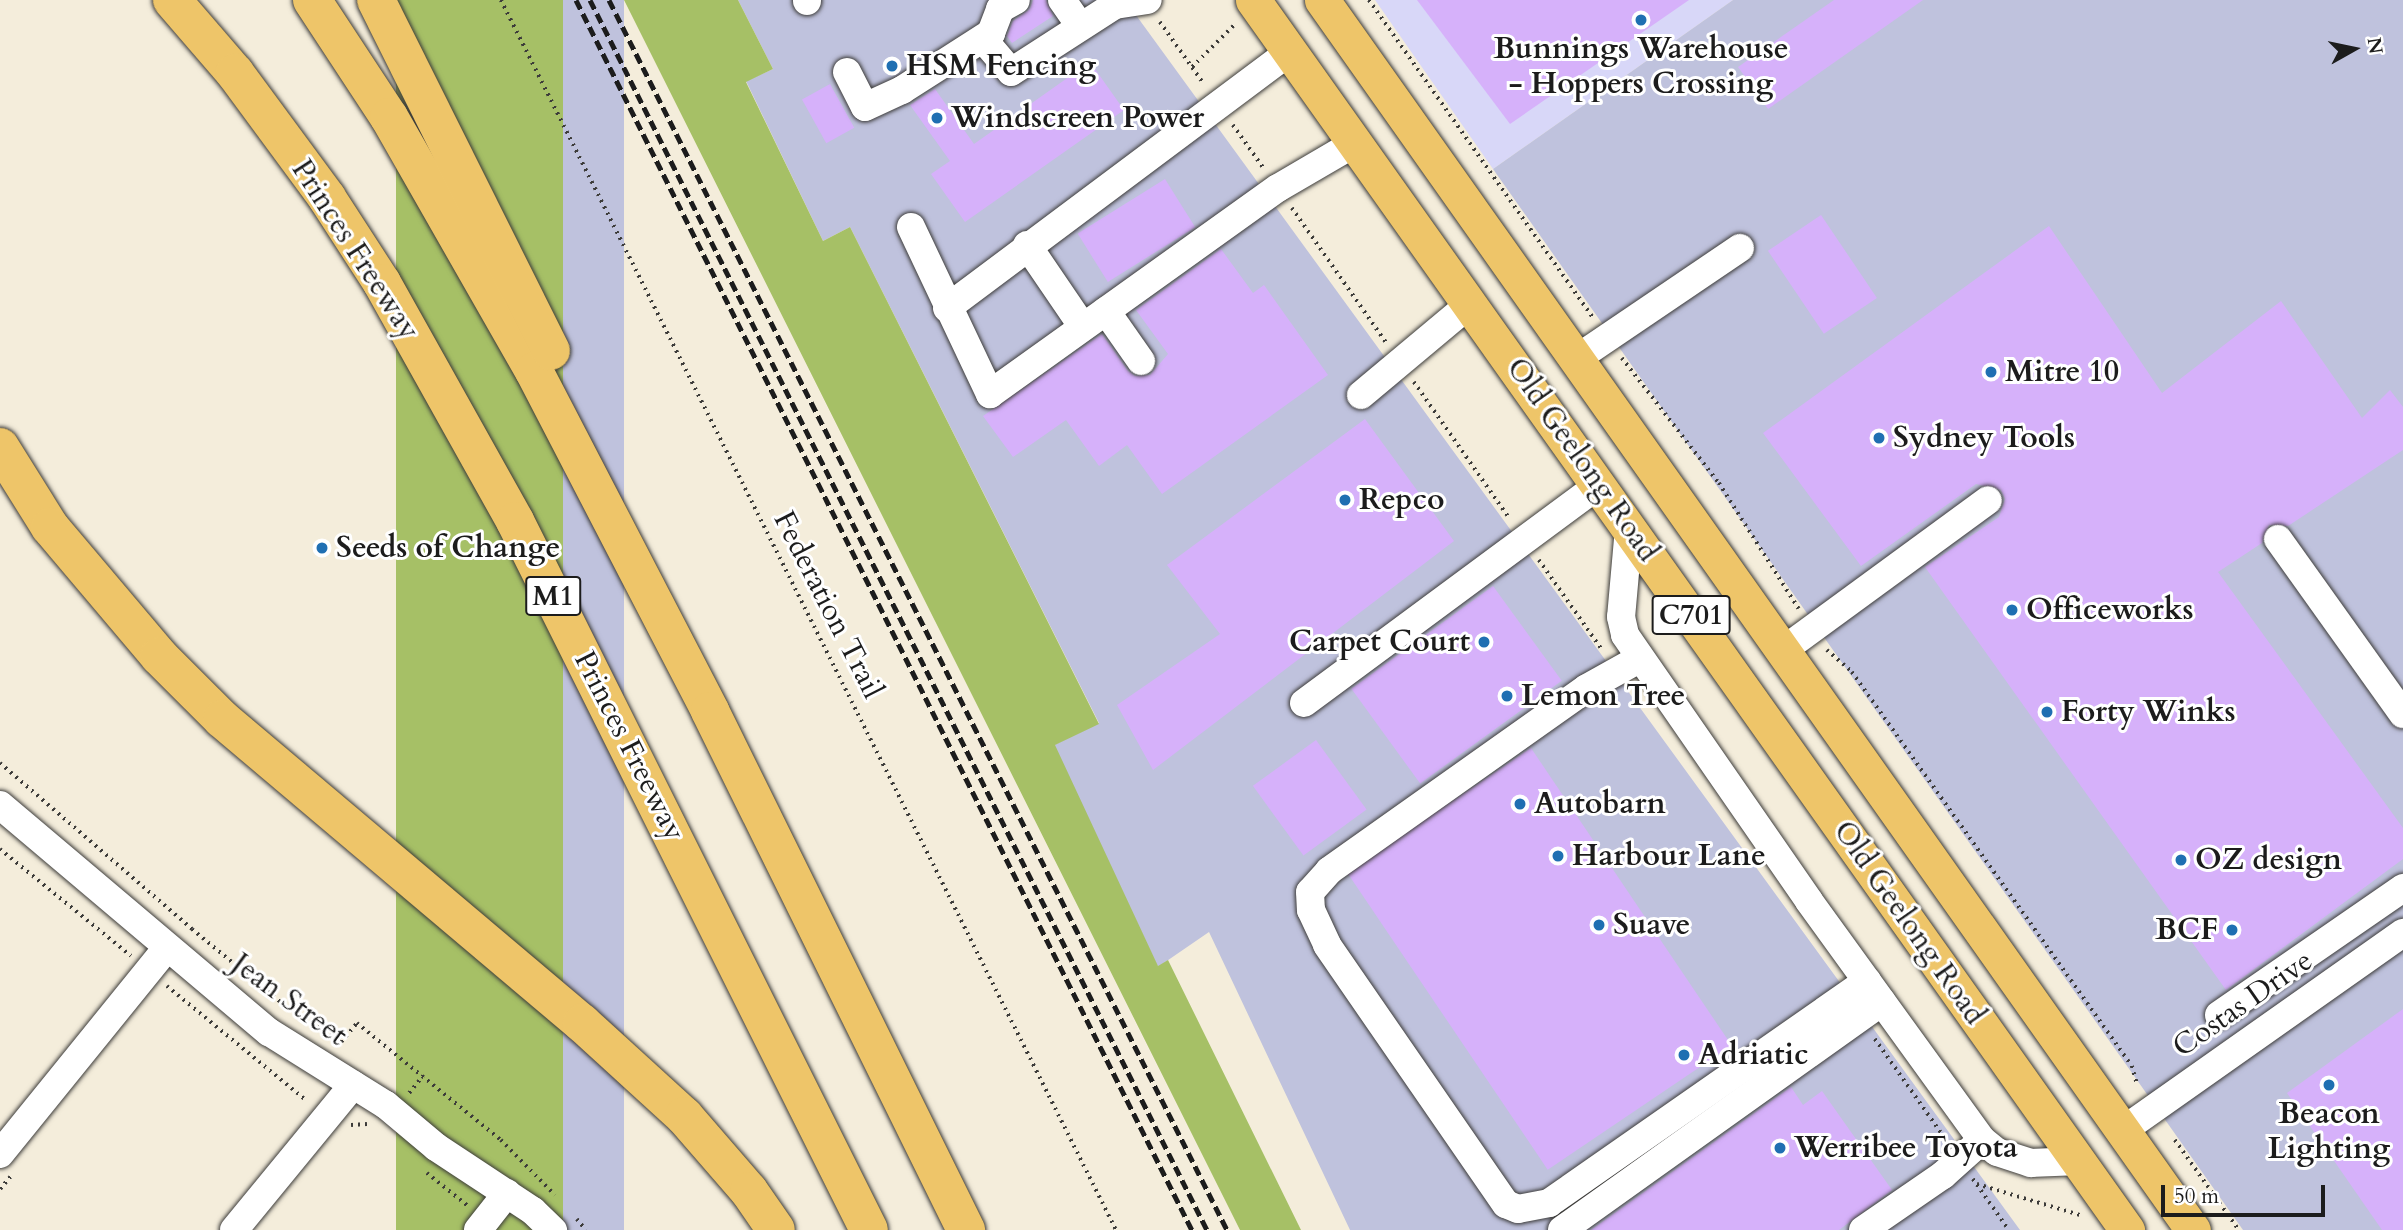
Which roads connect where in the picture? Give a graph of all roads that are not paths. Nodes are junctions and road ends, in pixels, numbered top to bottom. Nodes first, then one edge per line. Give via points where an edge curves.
1 (172, 0) edge
2 (312, 0) edge
3 (376, 0) edge
4 (1016, 0) edge
5 (1062, 0) edge
6 (1147, 0) edge
7 (1322, 0) edge
8 (1248, 8) edge
9 (1080, 26) junction
10 (983, 38) junction
11 (1289, 52) junction
12 (847, 72) dead end
13 (1355, 144) junction
14 (911, 227) dead end
15 (1027, 245) junction
16 (1740, 248) dead end
17 (1514, 271) junction
18 (1471, 303) junction
19 (947, 308) junction
20 (1106, 311) junction
21 (1083, 327) junction
22 (1576, 359) junction
23 (1141, 361) dead end
24 (1532, 390) junction
25 (1361, 395) dead end
26 (0, 447) edge
27 (1598, 485) junction
28 (1988, 500) dead end
29 (1629, 528) junction
30 (2278, 539) dead end
31 (1782, 651) junction
32 (1628, 665) junction
33 (1739, 683) junction
34 (1304, 703) dead end
35 (710, 711) junction
36 (2403, 714) edge
37 (0, 804) edge
38 (2403, 888) edge
39 (2403, 933) edge
40 (167, 948) junction
41 (1870, 1000) junction
42 (2219, 1015) dead end
43 (353, 1085) junction
44 (2122, 1131) junction
45 (1982, 1140) junction
46 (0, 1154) edge
47 (2078, 1161) junction
48 (507, 1194) junction
49 (560, 1220) edge
50 (482, 1225) edge
51 (234, 1230) edge
52 (776, 1230) edge
53 (869, 1230) edge
54 (966, 1230) edge
55 (1562, 1230) edge
56 (1863, 1230) edge
57 (2127, 1230) edge
58 (2193, 1230) edge

1 - 53 highway, Princes Freeway / M1 via 235,73 319,187 388,295 515,522
2 - 35 highway via 389,117 472,258
3 - 35 highway via 542,330
4 - 10 street via 1000,9 991,33
5 - 9 street
6 - 9 street via 1115,5
7 - 17 main road, Old Geelong Road / C701
8 - 11 main road, Old Geelong Road / C701
9 - 10 street via 1011,72
10 - 12 street via 902,90 865,107
11 - 13 main road, Old Geelong Road / C701
11 - 15 street
13 - 18 main road, Old Geelong Road / C701
13 - 20 street via 1278,188
14 - 19 street
15 - 19 street
15 - 21 street
16 - 22 street
17 - 18 main road
17 - 22 main road, Old Geelong Road / C701
18 - 24 main road, Old Geelong Road / C701
18 - 25 street
19 - 21 street via 990,394
20 - 21 street
20 - 23 street
22 - 24 main road
22 - 31 main road, Old Geelong Road / C701
24 - 27 main road, Old Geelong Road / C701
26 - 52 highway via 50,527 159,656 222,719 582,1023 684,1116
27 - 29 main road, Old Geelong Road / C701
27 - 34 street
28 - 31 street
29 - 32 street via 1621,617
29 - 33 main road, Old Geelong Road / C701
30 - 36 street
31 - 33 main road
31 - 44 main road, Old Geelong Road / C701
32 - 41 street
32 - 41 street via 1319,878 1310,892 1311,911 1327,945 1506,1204 1518,1209 1549,1203
33 - 47 main road, Old Geelong Road / C701
35 - 54 highway
37 - 40 street, Jean Street
38 - 42 street
39 - 44 street, Costas Drive
40 - 43 street, Jean Street via 270,1032
40 - 46 street
41 - 45 street
41 - 55 street
43 - 48 street, Jean Street
43 - 51 street
44 - 47 main road
44 - 58 main road, Old Geelong Road / C701
45 - 47 street via 1997,1152 2031,1163
45 - 56 street
47 - 57 main road, Old Geelong Road / C701
48 - 49 street, Jean Street
48 - 50 street

